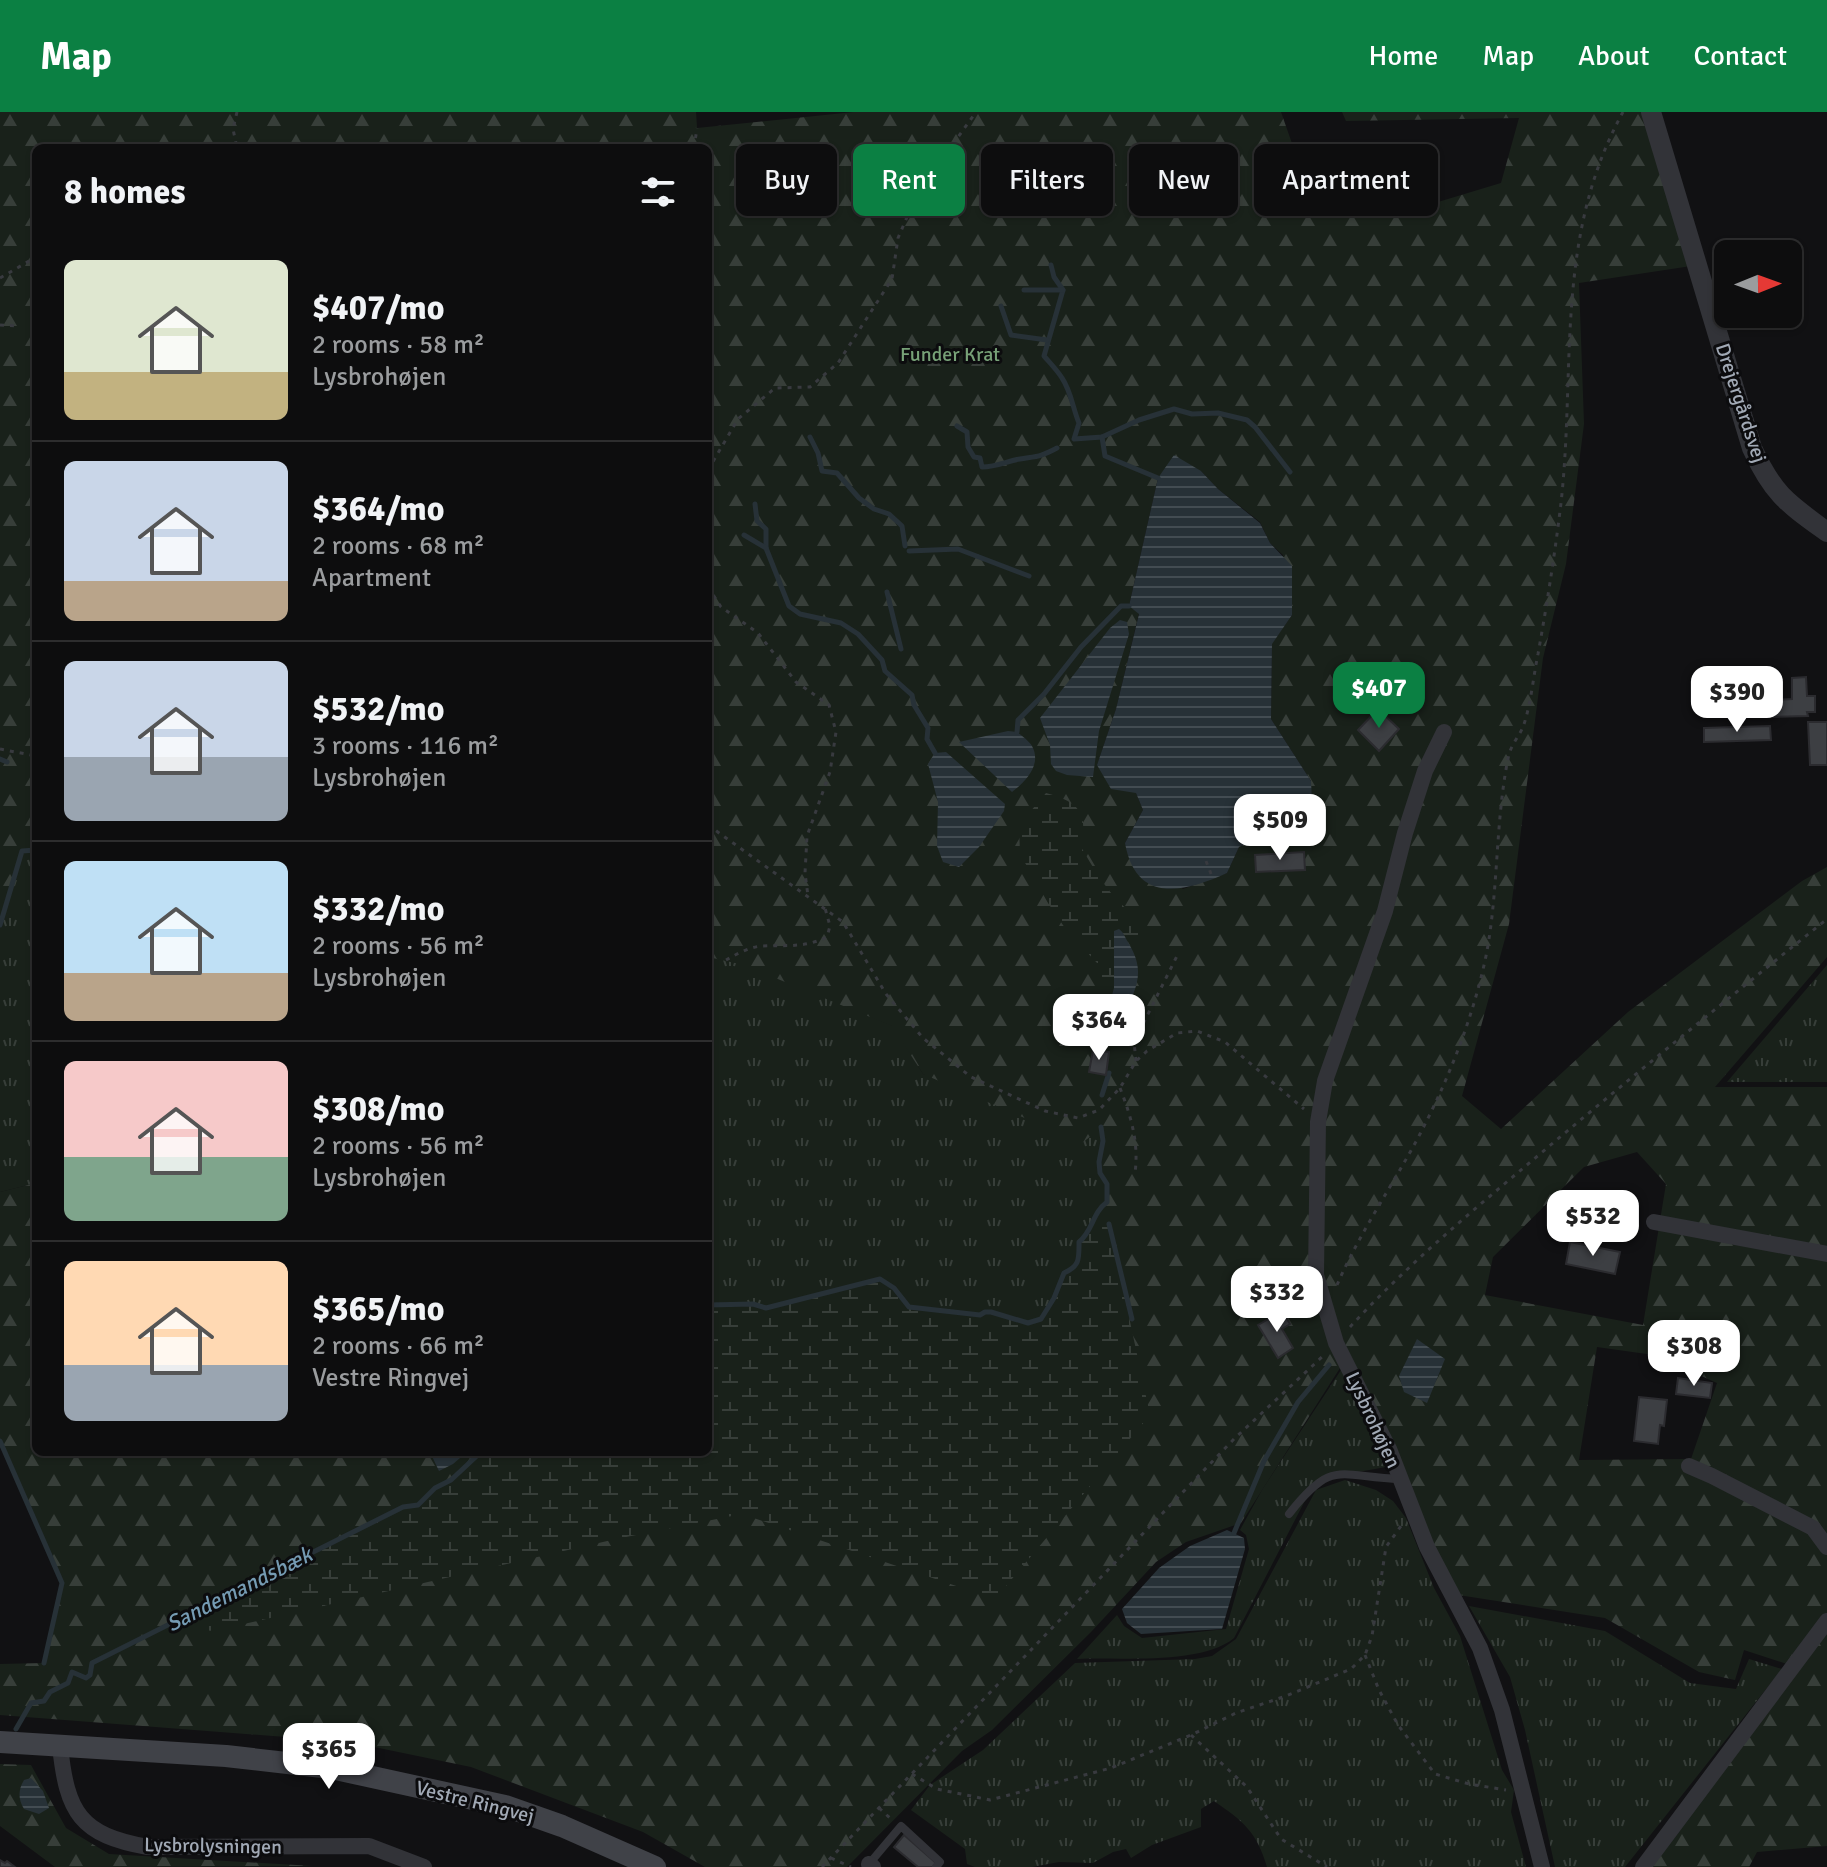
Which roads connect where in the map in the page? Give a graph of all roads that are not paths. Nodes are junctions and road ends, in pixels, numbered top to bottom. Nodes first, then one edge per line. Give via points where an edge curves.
1 (1651, 112) edge
2 (1827, 532) edge
3 (1444, 732) dead end
4 (1654, 1222) dead end
5 (1827, 1254) edge
6 (1689, 1466) dead end
7 (1401, 1479) junction
8 (1289, 1514) dead end
9 (1827, 1547) edge
10 (1827, 1621) edge
11 (0, 1742) edge
12 (60, 1746) junction
13 (871, 1865) edge
14 (424, 1867) edge
15 (655, 1867) edge
16 (936, 1867) edge
17 (1542, 1867) edge
18 (1643, 1867) edge

1 - 2 street, Drejergårdsvej via 1752,448 1786,503
3 - 7 street, Lysbrohøjen via 1425,771 1385,911 1325,1081 1318,1122 1316,1275 1336,1343
4 - 5 street
6 - 9 street via 1813,1528
7 - 8 lane via 1329,1476 1309,1488
7 - 17 street, Lysbrohøjen via 1427,1547 1480,1648 1502,1710
10 - 18 street
11 - 12 main road, Vestre Ringvej
12 - 14 street, Lysbrolysningen via 75,1811 94,1831 119,1842 148,1847 369,1846
12 - 15 main road, Vestre Ringvej via 331,1768 505,1806
13 - 16 lane via 901,1826 940,1862

